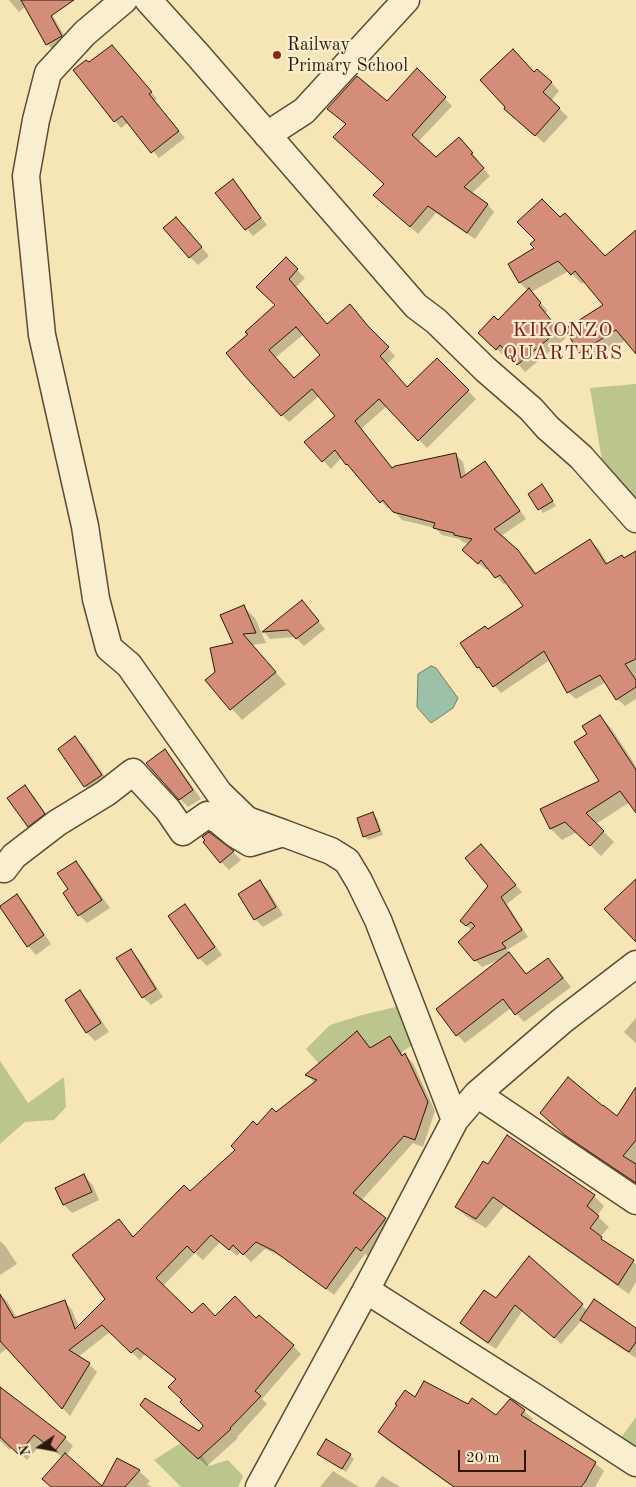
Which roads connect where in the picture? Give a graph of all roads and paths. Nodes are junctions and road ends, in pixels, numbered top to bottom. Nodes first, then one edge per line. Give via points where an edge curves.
1 (124, 0) edge
2 (148, 0) edge
3 (406, 0) edge
4 (267, 135) junction
5 (636, 519) edge
6 (283, 833) junction
7 (4, 869) dead end
8 (636, 964) edge
9 (477, 1094) junction
10 (455, 1120) junction
11 (636, 1200) edge
12 (366, 1290) junction
13 (636, 1463) edge
14 (260, 1487) edge

1 - 6 street via 85,33 48,74 36,120 26,176 42,335 86,526 96,599 109,648 129,665 219,793 247,820
2 - 4 street
3 - 4 street via 304,111
4 - 5 street via 416,306 581,457
6 - 7 street via 250,843 207,815 183,832 168,810 133,772 106,793 56,823 14,856
6 - 10 street via 331,851 347,862 360,881
8 - 9 street via 563,1020
9 - 10 street
9 - 11 street
10 - 12 street
12 - 13 street
12 - 14 street

